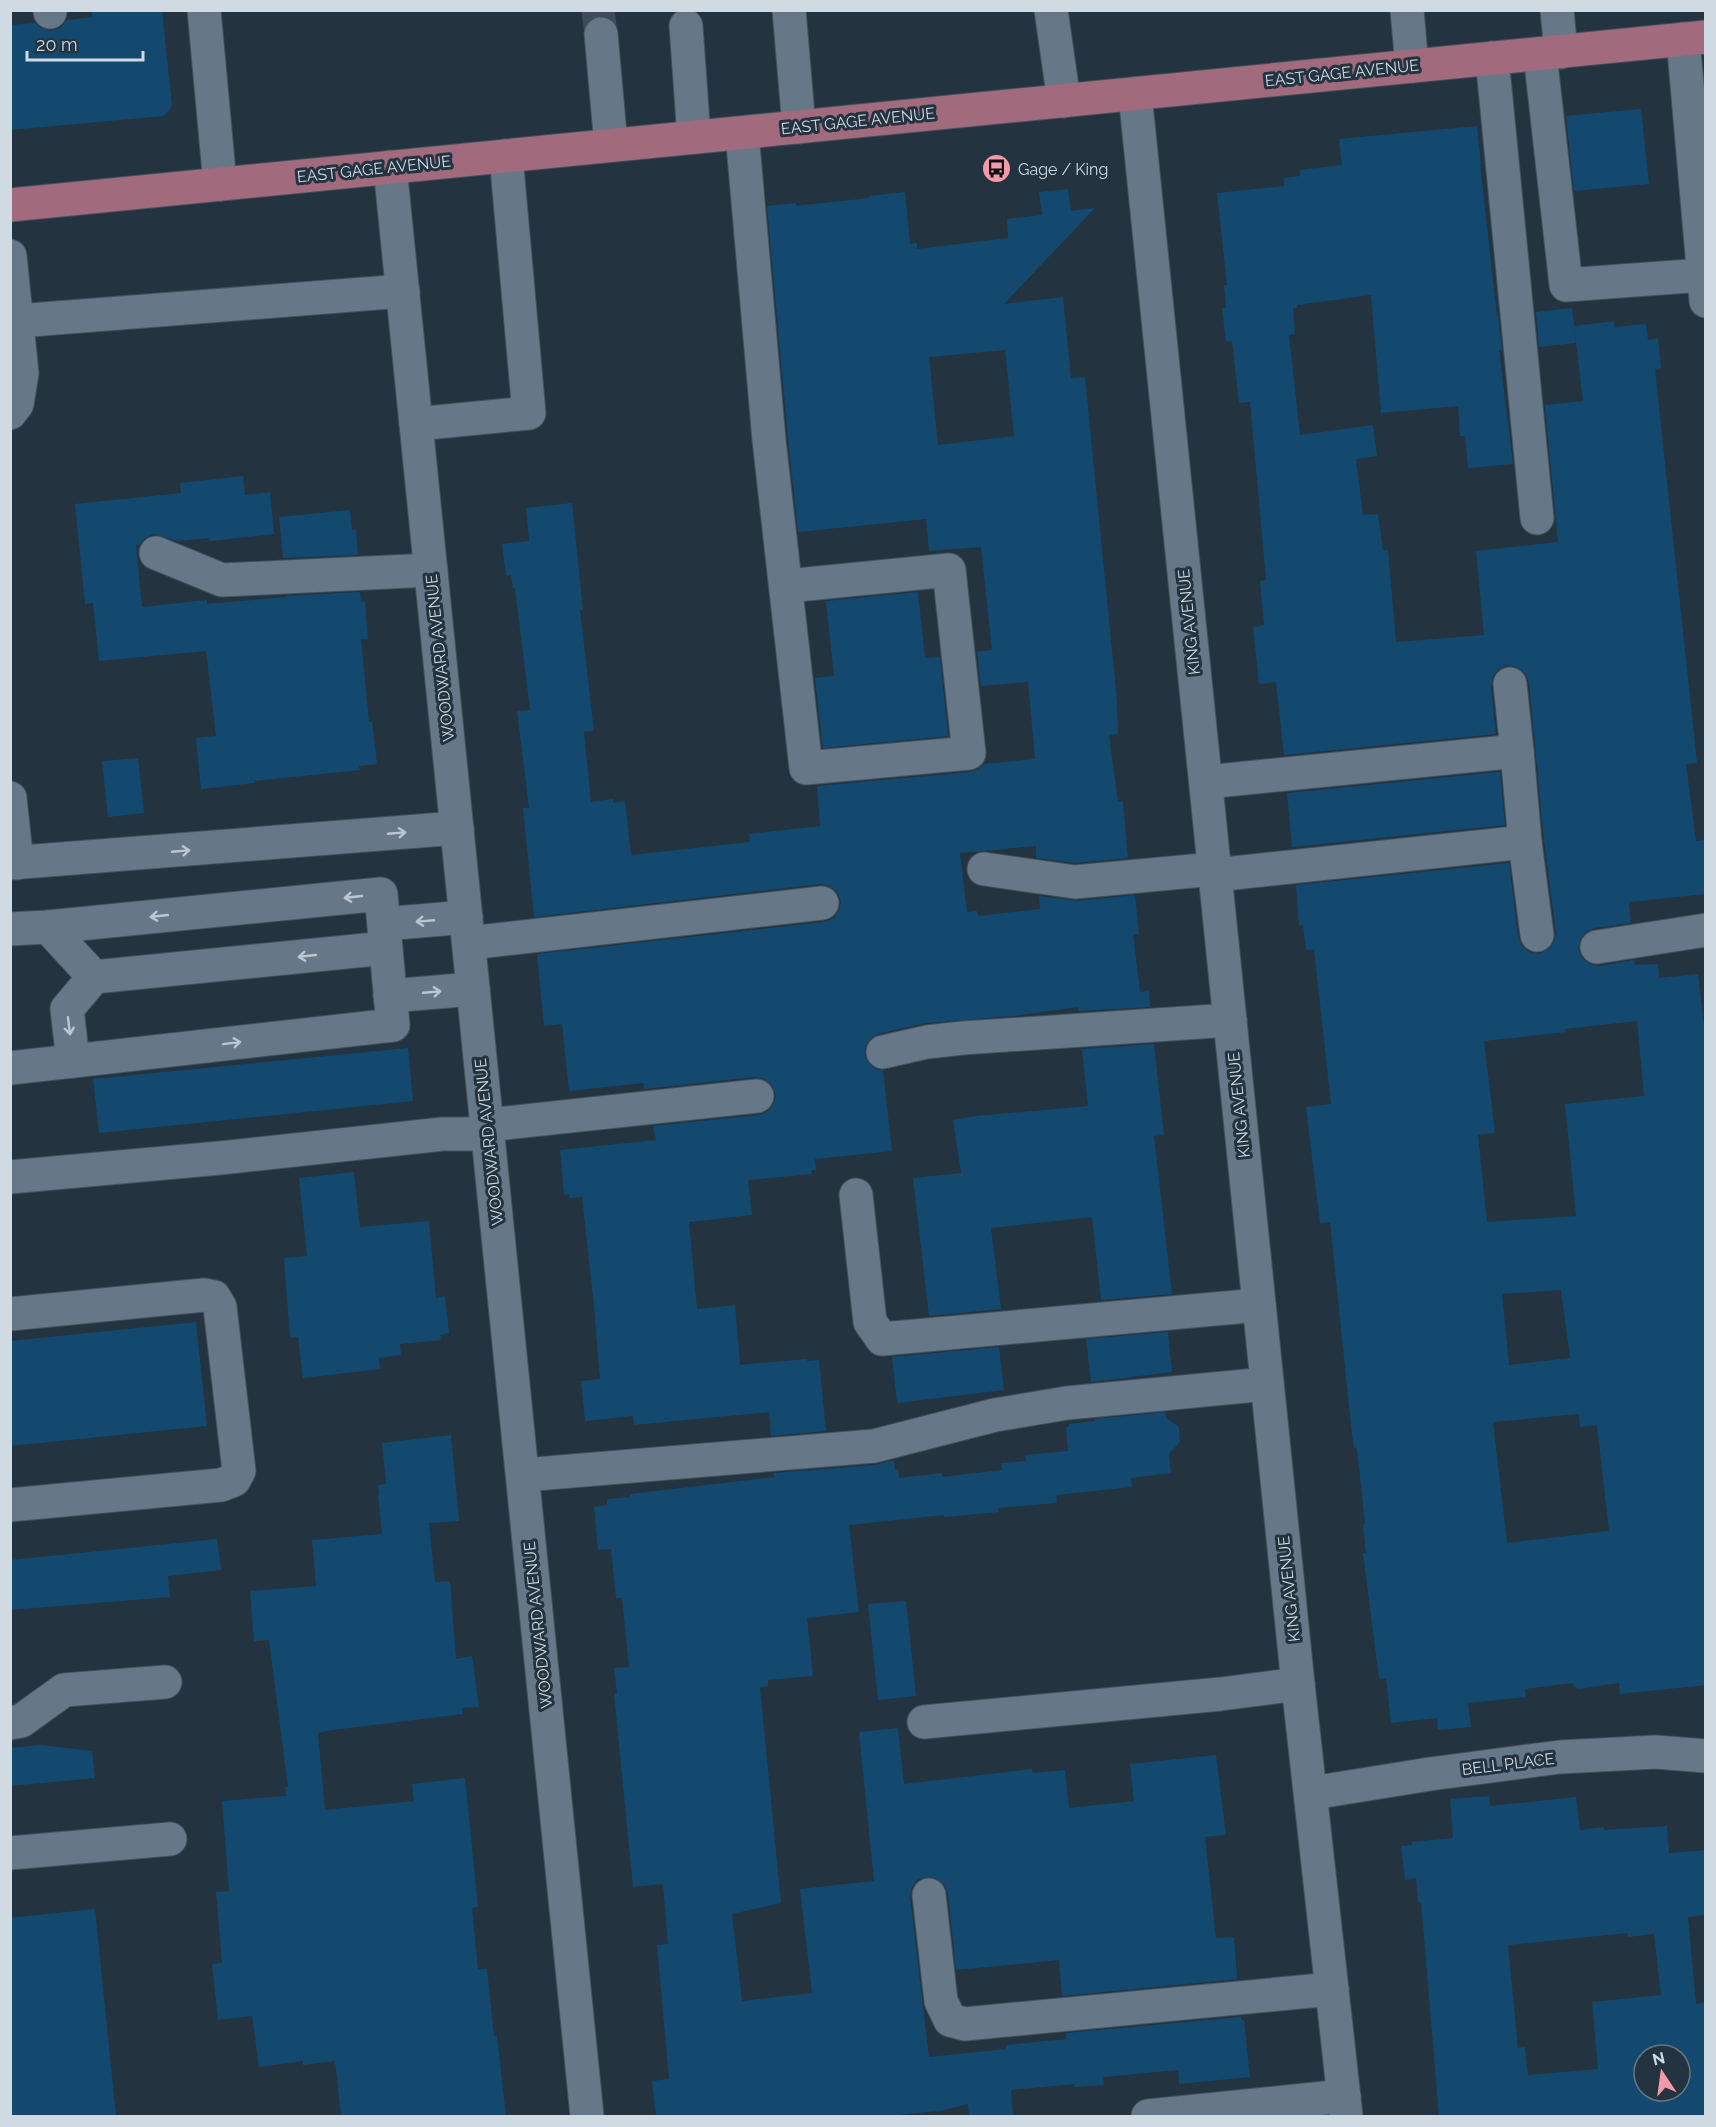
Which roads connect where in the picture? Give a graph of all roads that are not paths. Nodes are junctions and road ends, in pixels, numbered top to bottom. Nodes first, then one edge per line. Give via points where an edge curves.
1 (204, 10) edge
2 (789, 10) edge
3 (1051, 10) edge
4 (1407, 10) edge
5 (1557, 10) edge
6 (686, 26) dead end
7 (601, 34) tunnel mouth
8 (1694, 38) edge
9 (1550, 53) junction
10 (1492, 58) junction
11 (1412, 66) junction
12 (1135, 94) junction
13 (1064, 101) junction
14 (799, 127) junction
15 (742, 133) junction
16 (694, 137) junction
17 (611, 145) junction
18 (506, 156) junction
19 (390, 167) junction
20 (220, 184) junction
21 (10, 205) edge
22 (10, 256) edge
23 (1704, 288) edge
24 (403, 291) junction
25 (17, 321) junction
26 (10, 412) edge
27 (416, 424) junction
28 (1537, 519) dead end
29 (156, 553) dead end
30 (431, 570) junction
31 (787, 586) junction
32 (1510, 684) dead end
33 (1517, 752) junction
34 (1206, 782) junction
35 (10, 798) edge
36 (457, 828) junction
37 (1525, 842) junction
38 (14, 863) edge
39 (984, 869) dead end
40 (1215, 872) junction
41 (822, 903) dead end
42 (48, 927) junction
43 (10, 929) edge
44 (467, 930) junction
45 (1706, 930) edge
46 (1537, 935) dead end
47 (385, 936) junction
48 (1597, 946) dead end
49 (94, 977) junction
50 (473, 989) junction
51 (390, 996) junction
52 (1230, 1020) junction
53 (883, 1052) dead end
54 (73, 1061) junction
55 (10, 1068) edge
56 (758, 1096) dead end
57 (488, 1130) junction
58 (10, 1177) edge
59 (856, 1195) dead end
60 (1260, 1305) junction
61 (10, 1314) edge
62 (1268, 1384) junction
63 (523, 1475) junction
64 (10, 1505) edge
65 (165, 1682) dead end
66 (1299, 1684) junction
67 (924, 1722) dead end
68 (10, 1723) edge
69 (1706, 1756) edge
70 (1312, 1793) junction
71 (170, 1839) dead end
72 (10, 1852) edge
73 (929, 1895) dead end
74 (1332, 1989) junction
75 (1345, 2106) edge
76 (587, 2116) edge
77 (1148, 2116) edge

1 - 20 street
2 - 14 street
3 - 13 street
4 - 11 street
5 - 9 street
6 - 16 street
7 - 17 street
8 - 9 main road, EAST GAGE AVENUE
8 - 23 street
9 - 10 main road, EAST GAGE AVENUE
9 - 23 street via 1566,285
10 - 11 main road, EAST GAGE AVENUE
10 - 28 street
11 - 12 main road, EAST GAGE AVENUE
12 - 13 main road, EAST GAGE AVENUE
12 - 34 street, KING AVENUE
13 - 14 main road, EAST GAGE AVENUE
14 - 15 main road, EAST GAGE AVENUE
15 - 16 main road, EAST GAGE AVENUE
15 - 31 street via 769,440
16 - 17 main road, EAST GAGE AVENUE
17 - 18 main road, EAST GAGE AVENUE
18 - 19 main road, EAST GAGE AVENUE
18 - 27 street via 529,413
19 - 20 main road, EAST GAGE AVENUE
19 - 24 street, WOODWARD AVENUE
20 - 21 main road, EAST GAGE AVENUE
22 - 25 street
24 - 25 street
24 - 27 street, WOODWARD AVENUE
25 - 26 street via 22,373 17,404
27 - 30 street, WOODWARD AVENUE
29 - 30 street via 222,580
30 - 36 street, WOODWARD AVENUE
31 - 31 street via 806,768 969,753 949,570
32 - 33 street
33 - 34 street
33 - 37 street
34 - 40 street, KING AVENUE
35 - 38 street
38 -> 36 street
36 - 44 street, WOODWARD AVENUE
37 - 40 street
37 - 46 street
39 - 40 street via 1075,882
40 - 52 street, KING AVENUE
41 - 44 street
42 - 43 street
47 -> 42 street via 381,894
42 - 49 street
44 -> 47 street
44 - 50 street, WOODWARD AVENUE
45 - 48 street
47 -> 49 street
47 - 51 street
49 -> 54 street via 67,1009
51 -> 50 street
50 - 57 street, WOODWARD AVENUE
54 -> 51 street via 393,1025
52 - 53 street via 963,1038
52 - 60 street, KING AVENUE
54 - 55 street
56 - 57 street
57 - 58 street
57 - 63 street, WOODWARD AVENUE
59 - 60 street via 870,1322 882,1339
60 - 62 street, KING AVENUE
61 - 64 street via 214,1297 220,1308 239,1471 234,1480 221,1485
62 - 63 street via 1067,1403 995,1415 874,1446
62 - 66 street, KING AVENUE
63 - 76 street, WOODWARD AVENUE
65 - 68 street via 64,1690 21,1721
66 - 67 street
66 - 70 street, KING AVENUE
69 - 70 street, BELL PLACE via 1656,1752 1560,1757
70 - 74 street, KING AVENUE
71 - 72 street
73 - 74 street via 941,2001 950,2020 965,2024
74 - 75 street, KING AVENUE
75 - 77 street

